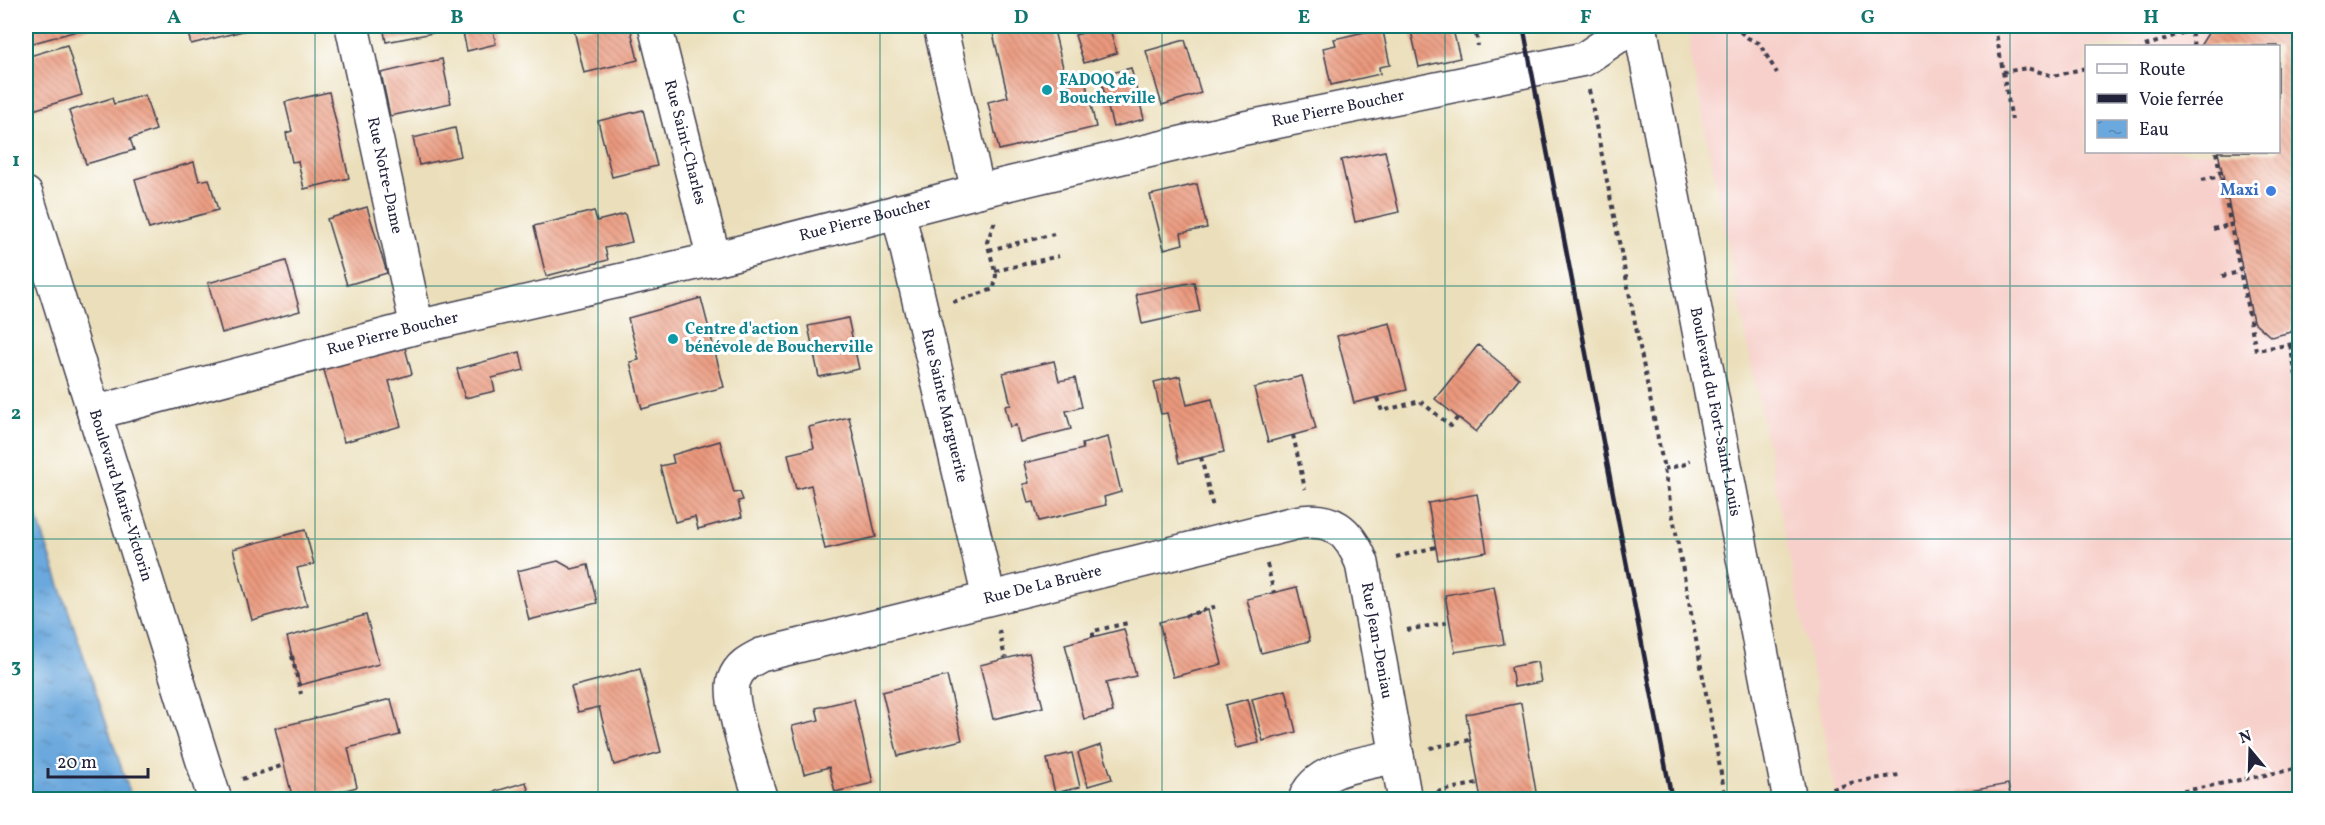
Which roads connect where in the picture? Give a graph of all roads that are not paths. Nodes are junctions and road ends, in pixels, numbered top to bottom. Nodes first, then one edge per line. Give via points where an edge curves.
1 (351, 26) edge
2 (655, 26) edge
3 (940, 26) edge
4 (1633, 26) edge
5 (1640, 26) edge
6 (26, 194) edge
7 (988, 201) junction
8 (898, 211) junction
9 (714, 259) junction
10 (417, 327) junction
11 (94, 413) junction
12 (1342, 530) joint
13 (993, 609) junction
14 (1409, 753) junction
15 (227, 790) edge
16 (1418, 796) edge
17 (761, 800) edge
18 (1305, 800) edge
19 (1790, 800) edge

1 - 10 street, Rue Notre-Dame
2 - 9 street, Rue Saint-Charles
3 - 7 street
4 - 7 street, Rue Pierre Boucher via 1584,59 1245,128
5 - 19 street, Boulevard du Fort-Saint-Louis
6 - 11 street, Boulevard Marie-Victorin
7 - 8 street, Rue Pierre Boucher
8 - 9 street, Rue Pierre Boucher
8 - 13 street, Rue Sainte Marguerite
9 - 10 street, Rue Pierre Boucher
10 - 11 street, Rue Pierre Boucher
11 - 15 street, Boulevard Marie-Victorin
12 - 13 street, Rue De La Bruère via 1325,522 1303,522
12 - 14 street, Rue Jean-Deniau via 1354,542 1362,563
13 - 17 street, Rue De La Bruère via 761,656 744,664 734,681 734,704
14 - 16 street, Rue Jean-Deniau
14 - 18 street via 1328,775 1308,790

